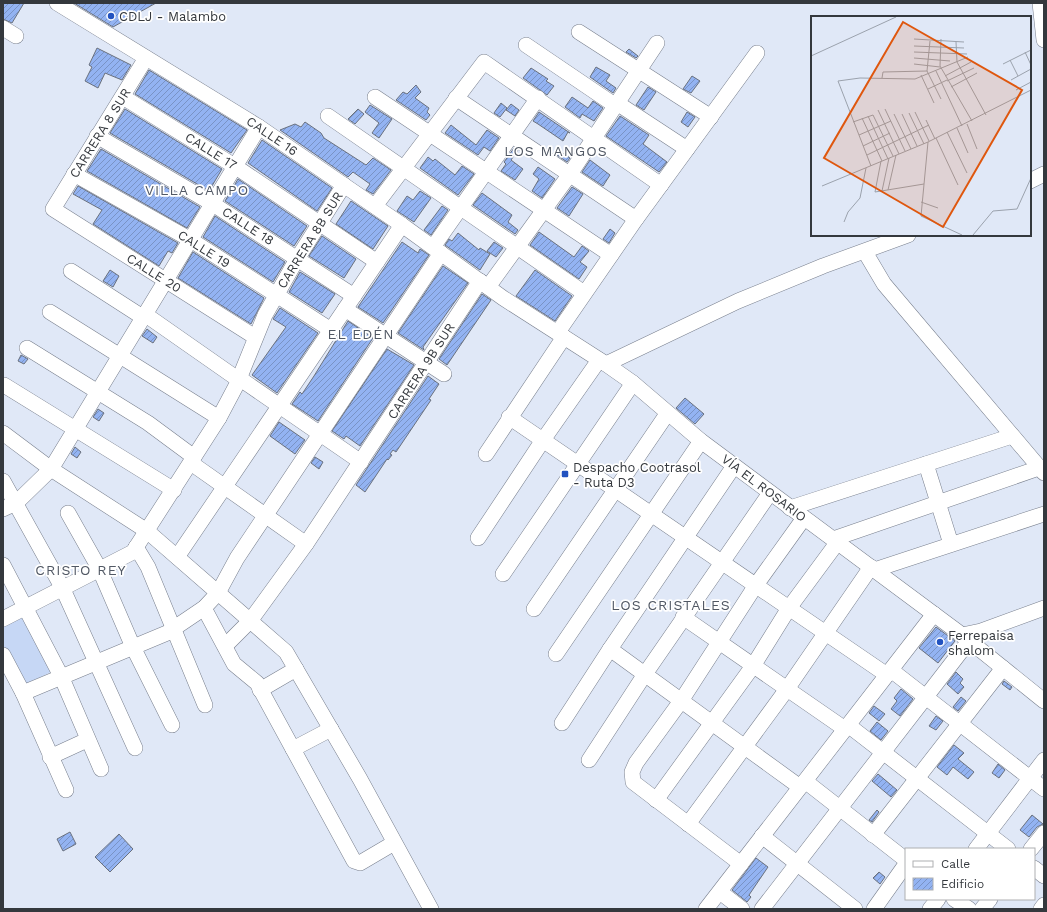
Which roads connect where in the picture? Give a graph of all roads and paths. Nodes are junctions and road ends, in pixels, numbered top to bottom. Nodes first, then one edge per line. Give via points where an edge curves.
1 (57, 3) edge
2 (1040, 3) edge
3 (3, 28) edge
4 (579, 32) dead end
5 (16, 36) dead end
6 (1044, 40) edge
7 (656, 43) dead end
8 (526, 45) dead end
9 (757, 53) dead end
10 (146, 58) junction
11 (639, 71) junction
12 (123, 97) junction
13 (375, 97) dead end
14 (456, 98) junction
15 (538, 98) junction
16 (616, 104) junction
17 (328, 116) dead end
18 (711, 117) junction
19 (259, 127) junction
20 (430, 133) junction
21 (97, 136) junction
22 (512, 136) junction
23 (594, 138) junction
24 (687, 149) junction
25 (236, 167) junction
26 (404, 167) junction
27 (487, 172) junction
28 (74, 174) junction
29 (570, 174) junction
30 (1044, 174) edge
31 (1031, 180) edge
32 (344, 185) junction
33 (661, 185) junction
34 (213, 204) junction
35 (375, 206) junction
36 (462, 208) junction
37 (53, 209) joint
38 (544, 210) junction
39 (636, 219) junction
40 (319, 223) junction
41 (402, 225) junction
42 (905, 236) edge
43 (191, 240) junction
44 (517, 246) junction
45 (437, 250) junction
46 (865, 252) junction
47 (611, 255) junction
48 (297, 259) junction
49 (377, 262) junction
50 (71, 271) dead end
51 (166, 280) junction
52 (484, 284) junction
53 (584, 293) junction
54 (276, 295) junction
55 (354, 296) junction
56 (346, 309) junction
57 (50, 312) dead end
58 (145, 316) junction
59 (331, 330) junction
60 (561, 335) junction
61 (386, 336) junction
62 (255, 337) junction
63 (27, 348) dead end
64 (120, 355) junction
65 (603, 362) junction
66 (426, 363) junction
67 (444, 374) dead end
68 (239, 379) junction
69 (632, 384) junction
70 (4, 385) dead end
71 (98, 391) junction
72 (280, 406) junction
73 (667, 414) junction
74 (509, 417) junction
75 (219, 418) junction
76 (75, 429) junction
77 (3, 433) edge
78 (320, 433) junction
79 (1012, 436) junction
80 (543, 440) junction
81 (700, 441) junction
82 (486, 454) dead end
83 (192, 460) junction
84 (361, 462) junction
85 (578, 464) junction
86 (926, 464) junction
87 (734, 466) junction
88 (51, 469) junction
89 (1042, 471) edge
90 (3, 481) edge
91 (225, 487) junction
92 (174, 490) junction
93 (615, 490) junction
94 (770, 493) junction
95 (938, 503) junction
96 (9, 506) edge
97 (790, 508) junction
98 (68, 513) dead end
99 (652, 513) junction
100 (1044, 514) edge
101 (266, 515) junction
102 (804, 518) junction
103 (147, 531) junction
104 (478, 538) dead end
105 (686, 538) junction
106 (835, 541) junction
107 (306, 544) junction
108 (952, 544) junction
109 (136, 547) junction
110 (177, 557) junction
111 (721, 562) junction
112 (3, 564) edge
113 (100, 568) junction
114 (872, 569) junction
115 (503, 574) dead end
116 (756, 585) junction
117 (62, 587) junction
118 (218, 593) junction
119 (26, 607) junction
120 (204, 608) junction
121 (790, 608) junction
122 (1044, 608) edge
123 (534, 609) dead end
124 (934, 614) junction
125 (683, 617) junction
126 (3, 619) edge
127 (250, 621) junction
128 (173, 629) junction
129 (825, 632) junction
130 (966, 638) junction
131 (719, 642) junction
132 (225, 646) junction
133 (133, 647) junction
134 (610, 649) junction
135 (556, 654) dead end
136 (3, 655) edge
137 (96, 662) junction
138 (753, 666) junction
139 (1003, 668) junction
140 (296, 669) junction
141 (889, 672) junction
142 (645, 674) junction
143 (61, 676) junction
144 (787, 689) junction
145 (260, 690) junction
146 (23, 693) junction
147 (926, 698) junction
148 (682, 701) junction
149 (1044, 701) edge
150 (205, 705) dead end
151 (562, 723) dead end
152 (712, 723) junction
153 (960, 724) junction
154 (172, 725) dead end
155 (847, 727) junction
156 (330, 729) junction
157 (87, 740) junction
158 (746, 747) junction
159 (135, 748) dead end
160 (293, 749) junction
161 (882, 752) junction
162 (50, 757) junction
163 (589, 760) dead end
164 (1044, 760) edge
165 (101, 768) dead end
166 (1030, 778) junction
167 (917, 779) junction
168 (802, 784) junction
169 (1044, 789) edge
170 (66, 790) dead end
171 (656, 800) junction
172 (839, 808) junction
173 (688, 824) junction
174 (1044, 833) edge
175 (988, 834) junction
176 (874, 835) junction
177 (762, 836) junction
178 (394, 843) junction
179 (977, 848) edge
180 (1007, 848) edge
181 (1032, 848) edge
182 (905, 859) edge
183 (741, 864) junction
184 (798, 865) junction
185 (905, 865) edge
186 (1035, 869) edge
187 (1044, 876) edge
188 (720, 892) junction
189 (937, 900) edge
190 (956, 900) edge
191 (989, 900) edge
192 (1044, 905) edge
193 (431, 909) edge
194 (706, 909) edge
195 (742, 909) edge
196 (762, 909) edge
197 (854, 909) edge
198 (874, 909) edge
199 (930, 909) edge
200 (970, 909) edge
201 (982, 909) edge
202 (1041, 909) edge

1 - 10 street, CALLE 16
2 - 6 street
3 - 5 street
4 - 11 street
7 - 11 street, CARRERA 9B SUR
8 - 16 street
9 - 18 street
10 - 12 street, CARRERA 8 SUR
10 - 19 street, CALLE 16
11 - 16 street, CARRERA 9B SUR
11 - 18 street
12 - 21 street, CARRERA 8 SUR
12 - 25 street, CALLE 17
13 - 20 street
14 - 15 street via 484,62
14 - 20 street
14 - 22 street
15 - 22 street
15 - 23 street
16 - 23 street, CARRERA 9B SUR
16 - 24 street
17 - 26 street
18 - 24 street
19 - 25 street
19 - 32 street, CALLE 16
20 - 26 street
20 - 27 street
21 - 28 street, CARRERA 8 SUR
21 - 34 street, CALLE 18
22 - 27 street
22 - 29 street
23 - 29 street, CARRERA 9B SUR
23 - 33 street
24 - 33 street
25 - 34 street
25 - 40 street, CALLE 17
26 - 35 street
26 - 36 street
27 - 36 street
27 - 38 street
28 - 37 street, CARRERA 8 SUR
28 - 43 street, CALLE 19
29 - 38 street, CARRERA 9B SUR
29 - 39 street
30 - 31 street
32 - 35 street, CALLE 16
32 - 40 street, CARRERA 8B SUR
33 - 39 street
34 - 43 street
34 - 48 street, CALLE 18
35 - 41 street, CALLE 16
36 - 44 street
36 - 45 street
37 - 51 street, CALLE 20
38 - 44 street, CARRERA 9B SUR
38 - 47 street
39 - 47 street
40 - 48 street, CARRERA 8B SUR
40 - 49 street, CALLE 17
41 - 45 street, CALLE 16
41 - 49 street
42 - 46 street
43 - 51 street
43 - 54 street, CALLE 19
44 - 52 street, CARRERA 9B SUR
44 - 53 street
45 - 52 street, CALLE 16
45 - 61 street
46 - 65 street via 738,301
46 - 79 street via 884,284
47 - 53 street
48 - 54 street, CARRERA 8B SUR
48 - 55 street, CALLE 18
49 - 55 street
50 - 58 street
51 - 58 street
51 - 62 street, CALLE 20
52 - 60 street, VÍA EL ROSARIO
52 - 66 street, CARRERA 9B SUR
53 - 60 street
54 - 59 street, CALLE 19
54 - 62 street, CARRERA 8B SUR
55 - 56 street
56 - 59 street
56 - 61 street
57 - 64 street
58 - 64 street
58 - 68 street
59 - 72 street
60 - 65 street, VÍA EL ROSARIO
60 - 74 street
61 - 66 street
61 - 78 street
62 - 68 street, CARRERA 8B SUR
63 - 71 street
64 - 71 street
64 - 75 street
65 - 69 street, VÍA EL ROSARIO
65 - 80 street
66 - 67 street
66 - 84 street, CARRERA 9B SUR
68 - 72 street
68 - 75 street, CARRERA 8B SUR
69 - 73 street, VÍA EL ROSARIO
69 - 85 street
70 - 76 street
71 - 76 street
71 - 83 street via 148,423
72 - 78 street
72 - 91 street
73 - 81 street, VÍA EL ROSARIO
73 - 93 street
74 - 80 street
74 - 82 street
75 - 83 street, CARRERA 8B SUR
76 - 88 street
76 - 92 street
77 - 88 street
78 - 84 street
78 - 101 street
79 - 86 street
79 - 89 street
80 - 85 street
80 - 104 street
81 - 87 street, VÍA EL ROSARIO
81 - 99 street
83 - 91 street
83 - 92 street, CARRERA 8B SUR
84 - 107 street, CARRERA 9B SUR
85 - 93 street
85 - 115 street
86 - 95 street
86 - 97 street
87 - 94 street, VÍA EL ROSARIO
87 - 105 street
88 - 96 street
88 - 103 street
89 - 95 street
90 - 96 street
91 - 101 street
91 - 110 street
92 - 103 street, CARRERA 8B SUR
93 - 99 street
93 - 123 street
94 - 97 street, VÍA EL ROSARIO
94 - 111 street
95 - 106 street
95 - 108 street
96 - 117 street
97 - 102 street, VÍA EL ROSARIO
98 - 113 street
99 - 105 street
99 - 135 street
100 - 108 street
101 - 107 street
101 - 118 street
102 - 106 street, VÍA EL ROSARIO
102 - 116 street
103 - 109 street, CARRERA 8B SUR
103 - 110 street
105 - 111 street
105 - 134 street
106 - 114 street, VÍA EL ROSARIO
106 - 121 street
107 - 127 street, CARRERA 9B SUR
108 - 114 street
109 - 113 street via 133,552
109 - 128 street via 148,567
110 - 118 street
111 - 116 street
111 - 125 street
112 - 119 street
113 - 117 street
113 - 133 street
114 - 124 street, VÍA EL ROSARIO
114 - 129 street
116 - 121 street
116 - 131 street
117 - 119 street
117 - 137 street
118 - 120 street
118 - 127 street
119 - 126 street
119 - 143 street
120 - 128 street
120 - 132 street
121 - 129 street
121 - 138 street
122 - 130 street
124 - 130 street, VÍA EL ROSARIO
124 - 141 street
125 - 131 street
125 - 142 street
127 - 132 street, CARRERA 9B SUR
127 - 140 street via 286,652
128 - 133 street
128 - 150 street
129 - 141 street
129 - 144 street
130 - 139 street, VÍA EL ROSARIO
130 - 147 street
131 - 138 street
131 - 148 street
132 - 145 street via 234,664 257,683
133 - 137 street
133 - 154 street
134 - 142 street
134 - 151 street
136 - 146 street
137 - 143 street
137 - 159 street
138 - 144 street
138 - 152 street
139 - 149 street, VÍA EL ROSARIO
139 - 153 street
140 - 145 street
140 - 156 street
141 - 147 street
141 - 155 street
142 - 148 street
142 - 163 street
143 - 146 street
143 - 157 street
144 - 155 street
144 - 158 street
145 - 160 street
146 - 162 street
147 - 153 street
147 - 161 street
148 - 152 street
148 - 171 street via 636,762 632,772 633,782
152 - 158 street
152 - 171 street
153 - 166 street
153 - 167 street
155 - 161 street
155 - 168 street
156 - 160 street
156 - 178 street
157 - 162 street
157 - 165 street
158 - 168 street
158 - 173 street
160 - 178 street via 354,861 360,863
161 - 167 street
161 - 172 street
162 - 170 street
164 - 166 street
166 - 169 street
166 - 175 street
167 - 175 street
167 - 176 street
168 - 172 street
168 - 177 street
171 - 173 street
172 - 176 street
172 - 184 street
173 - 183 street
174 - 181 street
175 - 179 street
175 - 180 street
176 - 182 street
177 - 183 street
177 - 184 street
178 - 193 street
183 - 188 street
184 - 196 street
184 - 197 street
185 - 198 street
186 - 187 street
188 - 194 street
188 - 195 street
189 - 199 street
190 - 200 street
191 - 201 street
192 - 202 street

